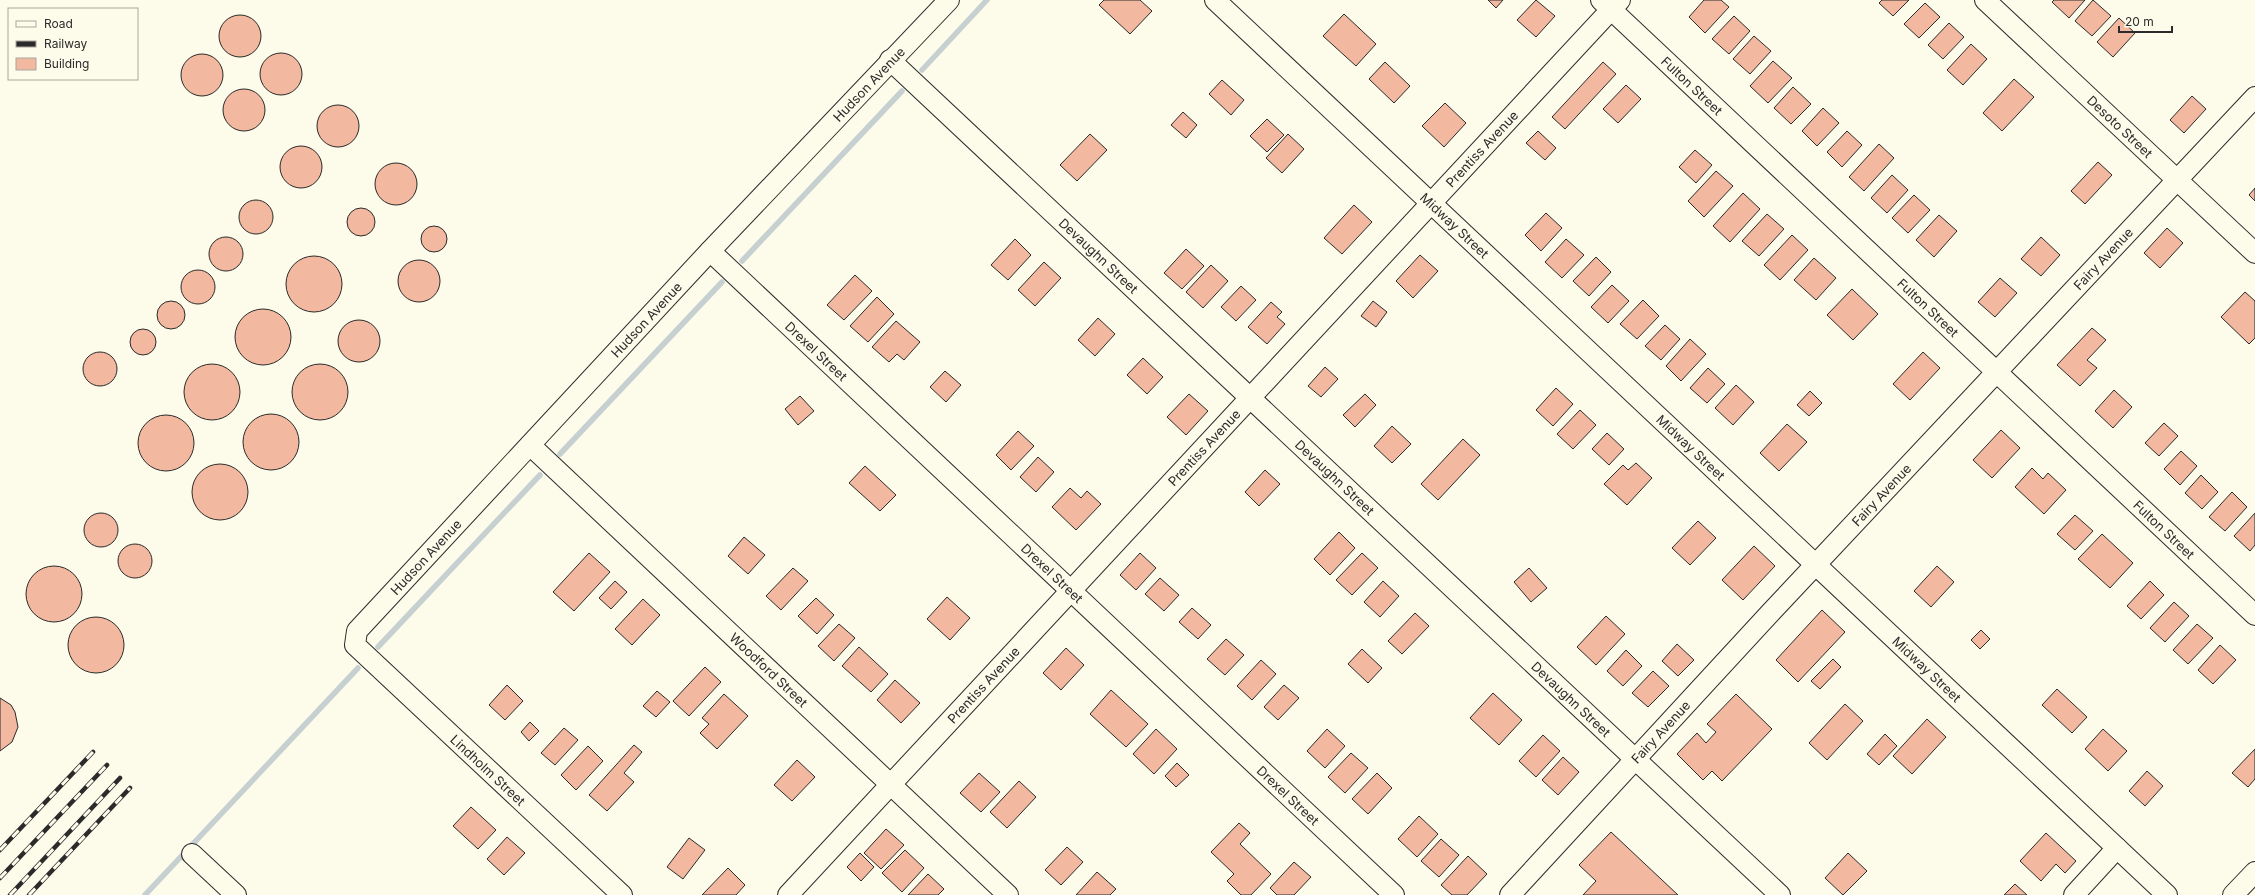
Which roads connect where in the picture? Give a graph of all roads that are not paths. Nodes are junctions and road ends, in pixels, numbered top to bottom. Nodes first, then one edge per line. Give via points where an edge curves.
1 (949, 0) edge
2 (1215, 0) edge
3 (1985, 0) edge
4 (1610, 3) edge
5 (890, 60) junction
6 (2255, 97) edge
7 (2178, 180) junction
8 (1431, 204) junction
9 (710, 251) junction
10 (2255, 253) edge
11 (1995, 372) junction
12 (1250, 396) junction
13 (530, 445) junction
14 (1816, 565) junction
15 (1071, 590) junction
16 (2255, 615) edge
17 (355, 645) joint
18 (1636, 759) junction
19 (890, 784) junction
20 (2117, 848) junction
21 (192, 854) dead end
22 (2255, 872) edge
23 (236, 895) edge
24 (622, 895) edge
25 (788, 895) edge
26 (1008, 895) edge
27 (1394, 895) edge
28 (1510, 895) edge
29 (1780, 895) edge
30 (2074, 895) edge
31 (2167, 895) edge
32 (2233, 895) edge

1 - 5 street, Hudson Avenue
2 - 8 street, Midway Street
3 - 7 street, Desoto Street
4 - 8 street, Prentiss Avenue
4 - 11 street, Fulton Street
5 - 9 street, Hudson Avenue
5 - 12 street, Devaughn Street
6 - 7 street, Fairy Avenue
7 - 10 street, Desoto Street
7 - 11 street, Fairy Avenue
8 - 12 street, Prentiss Avenue
8 - 14 street, Midway Street
9 - 13 street, Hudson Avenue
9 - 15 street, Drexel Street
11 - 14 street, Fairy Avenue
11 - 16 street, Fulton Street
12 - 15 street, Prentiss Avenue
12 - 18 street, Devaughn Street
13 - 17 street, Hudson Avenue via 358,631
13 - 19 street, Woodford Street
14 - 18 street, Fairy Avenue
14 - 20 street, Midway Street
15 - 19 street, Prentiss Avenue
15 - 27 street, Drexel Street
17 - 24 street, Lindholm Street
18 - 28 street, Fairy Avenue
18 - 29 street, Devaughn Street
19 - 25 street, Prentiss Avenue
19 - 26 street, Woodford Street
20 - 30 street
20 - 31 street, Midway Street
21 - 23 street
22 - 32 street

